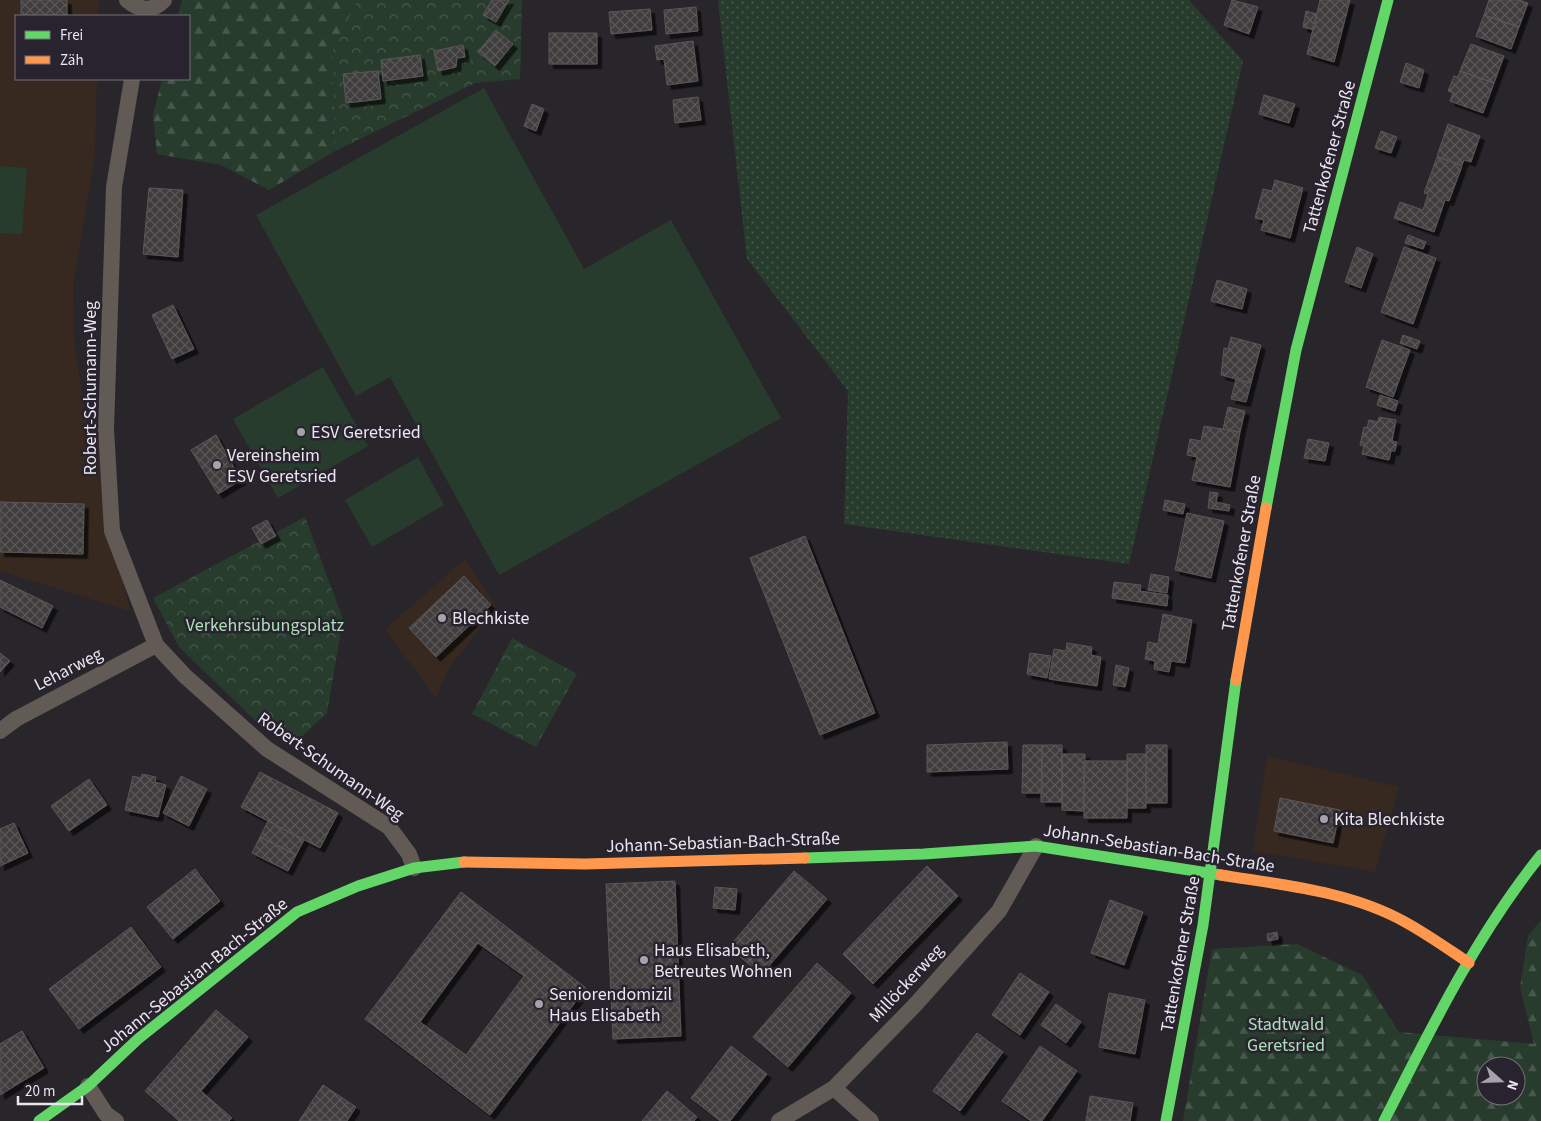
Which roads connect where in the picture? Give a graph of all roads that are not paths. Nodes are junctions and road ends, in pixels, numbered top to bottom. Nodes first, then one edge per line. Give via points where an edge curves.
1 (127, 0) edge
2 (164, 0) edge
3 (1388, 0) edge
4 (144, 13) edge
5 (132, 80) edge
6 (156, 645) junction
7 (0, 731) edge
8 (1036, 846) junction
9 (1541, 855) edge
10 (414, 868) junction
11 (1211, 874) junction
12 (1469, 963) junction
13 (88, 1086) junction
14 (834, 1088) junction
15 (39, 1121) edge
16 (116, 1121) edge
17 (779, 1121) edge
18 (871, 1121) edge
19 (1166, 1121) edge
20 (1384, 1121) edge

1 - 4 street
2 - 4 street
3 - 11 street, Tattenkofener Straße via 1296,350 1233,700
5 - 6 street, Robert-Schumann-Weg via 114,186 106,429 112,531
6 - 7 street, Leharweg via 16,719
6 - 10 street, Robert-Schumann-Weg via 185,676 267,749 388,827 409,854
8 - 10 street, Johann-Sebastian-Bach-Straße via 924,854 605,864 453,862
8 - 11 street, Johann-Sebastian-Bach-Straße
8 - 14 street, Millöckerweg via 999,910
9 - 12 street via 1522,877
10 - 13 street, Johann-Sebastian-Bach-Straße via 358,886 297,912 187,999
11 - 12 street, Johann-Sebastian-Bach-Straße via 1306,889 1362,903 1404,921
11 - 19 street, Tattenkofener Straße
12 - 20 street
13 - 15 street, Johann-Sebastian-Bach-Straße
13 - 16 street via 106,1114
14 - 17 street, Millöckerweg
14 - 18 street

